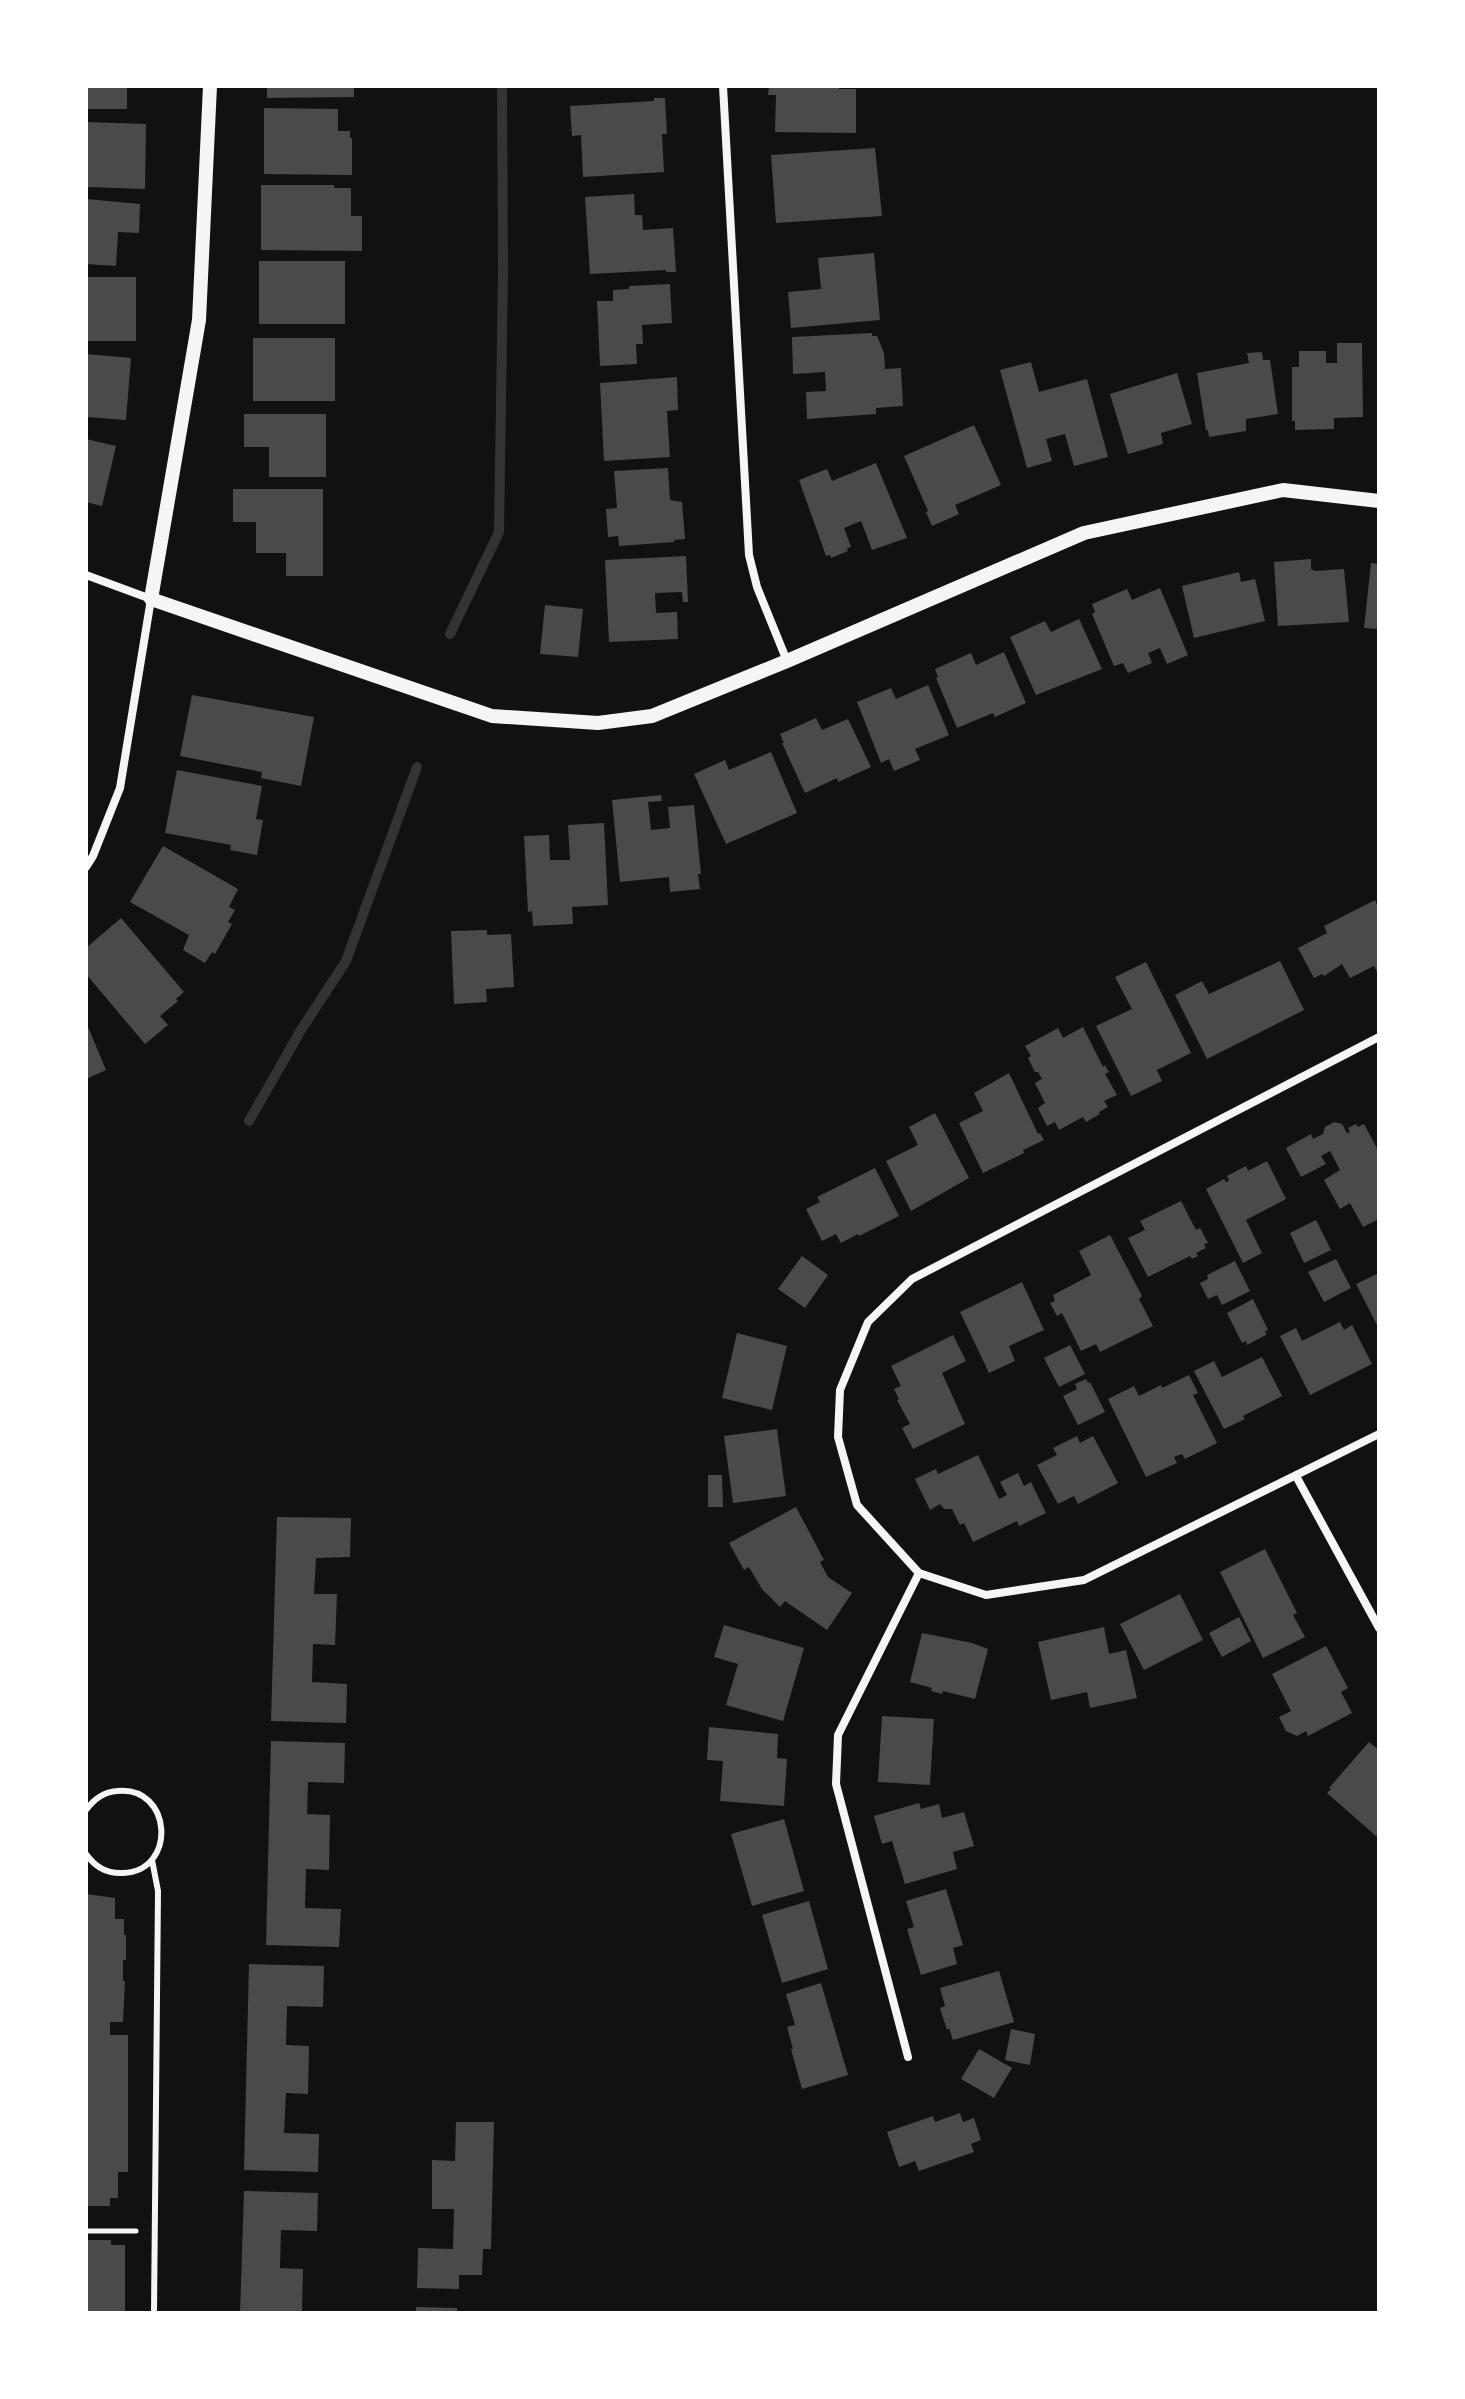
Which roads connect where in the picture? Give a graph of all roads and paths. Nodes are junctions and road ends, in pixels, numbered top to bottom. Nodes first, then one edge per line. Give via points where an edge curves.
1 (210, 86) edge
2 (723, 86) edge
3 (1379, 501) edge
4 (86, 575) edge
5 (151, 599) junction
6 (787, 661) junction
7 (86, 867) edge
8 (1379, 1037) edge
9 (1379, 1434) edge
10 (1296, 1476) junction
11 (919, 1573) junction
12 (1379, 1628) edge
13 (86, 1810) edge
14 (86, 1854) edge
15 (152, 1860) junction
16 (908, 2057) dead end
17 (86, 2231) edge
18 (153, 2231) junction
19 (154, 2313) edge

1 - 5 street via 199,320
2 - 6 street via 749,555
3 - 6 street via 1283,490 1084,533
4 - 5 street
5 - 6 street via 492,716 598,723 652,716
5 - 7 street via 120,788
8 - 11 street via 912,1279 868,1322 840,1390 838,1437 857,1505
9 - 10 street
10 - 11 street via 1084,1580 986,1595
10 - 12 street
11 - 16 street via 838,1735 836,1784
13 - 15 lane via 110,1792 123,1790 148,1800 162,1836
14 - 15 lane via 112,1873 140,1869
15 - 18 lane via 158,1891
17 - 18 path
18 - 19 lane

